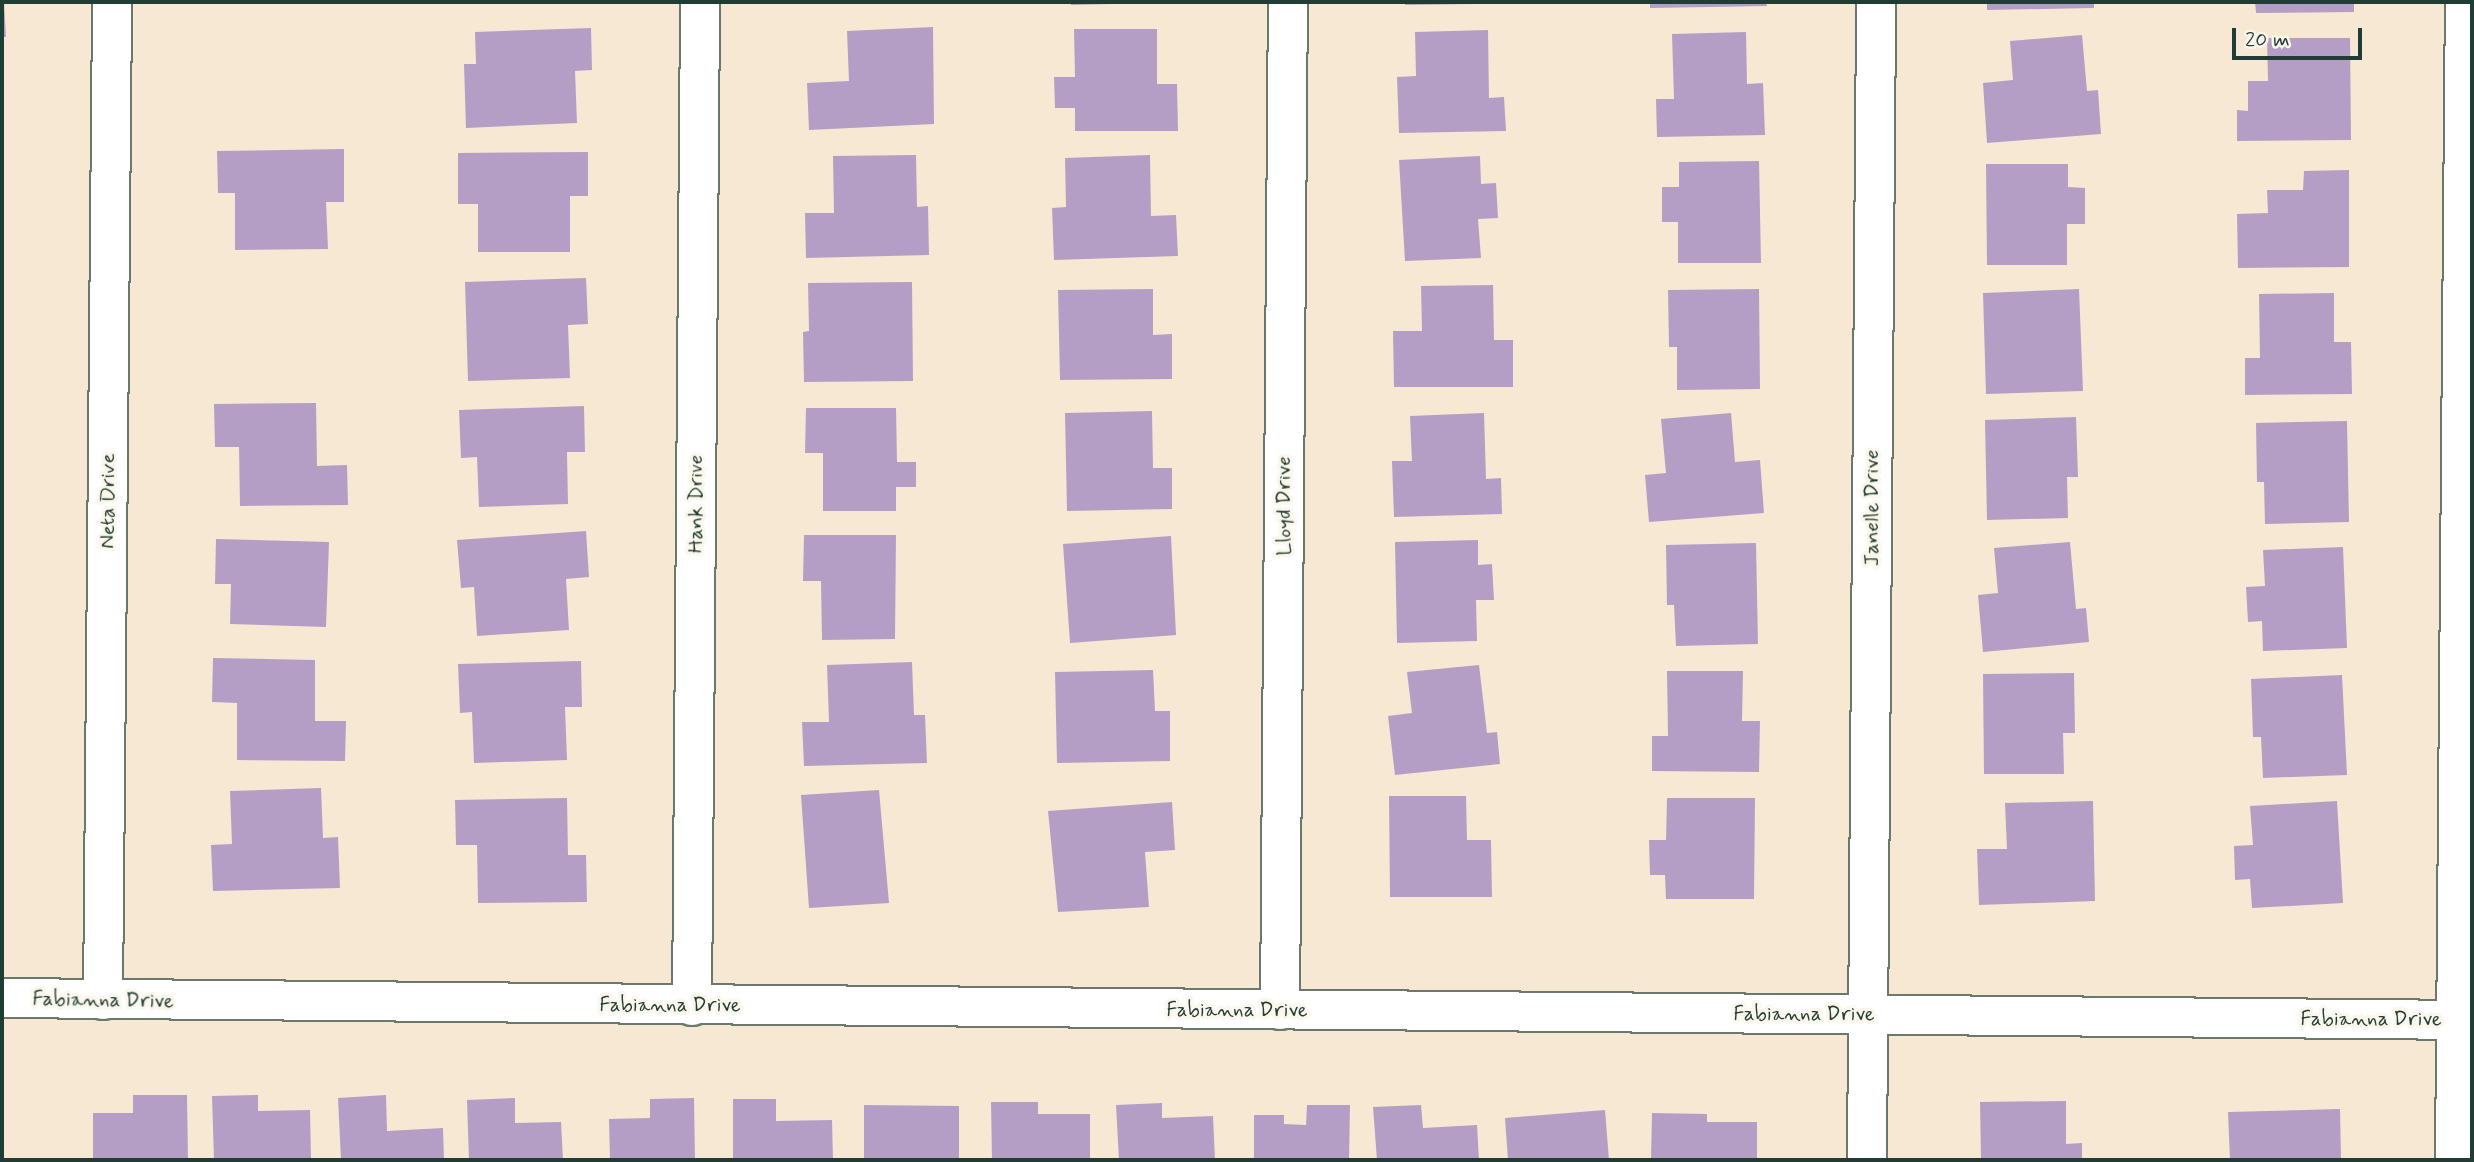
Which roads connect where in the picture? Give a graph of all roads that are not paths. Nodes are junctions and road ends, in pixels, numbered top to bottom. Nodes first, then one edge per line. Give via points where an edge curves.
1 (112, 2) edge
2 (700, 2) edge
3 (1288, 2) edge
4 (1876, 2) edge
5 (2465, 2) edge
6 (2, 998) edge
7 (103, 1000) junction
8 (692, 1006) junction
9 (1280, 1010) junction
10 (1868, 1015) junction
11 (2464, 1020) edge
12 (1867, 1160) edge
13 (2455, 1160) edge

1 - 7 street, Neta Drive
2 - 8 street, Hank Drive
3 - 9 street, Lloyd Drive
4 - 10 street, Janelle Drive
5 - 11 street
6 - 7 street, Fabianna Drive
7 - 8 street, Fabianna Drive
8 - 9 street, Fabianna Drive
9 - 10 street, Fabianna Drive
10 - 11 street, Fabianna Drive
10 - 12 street, Janelle Drive
11 - 13 street

